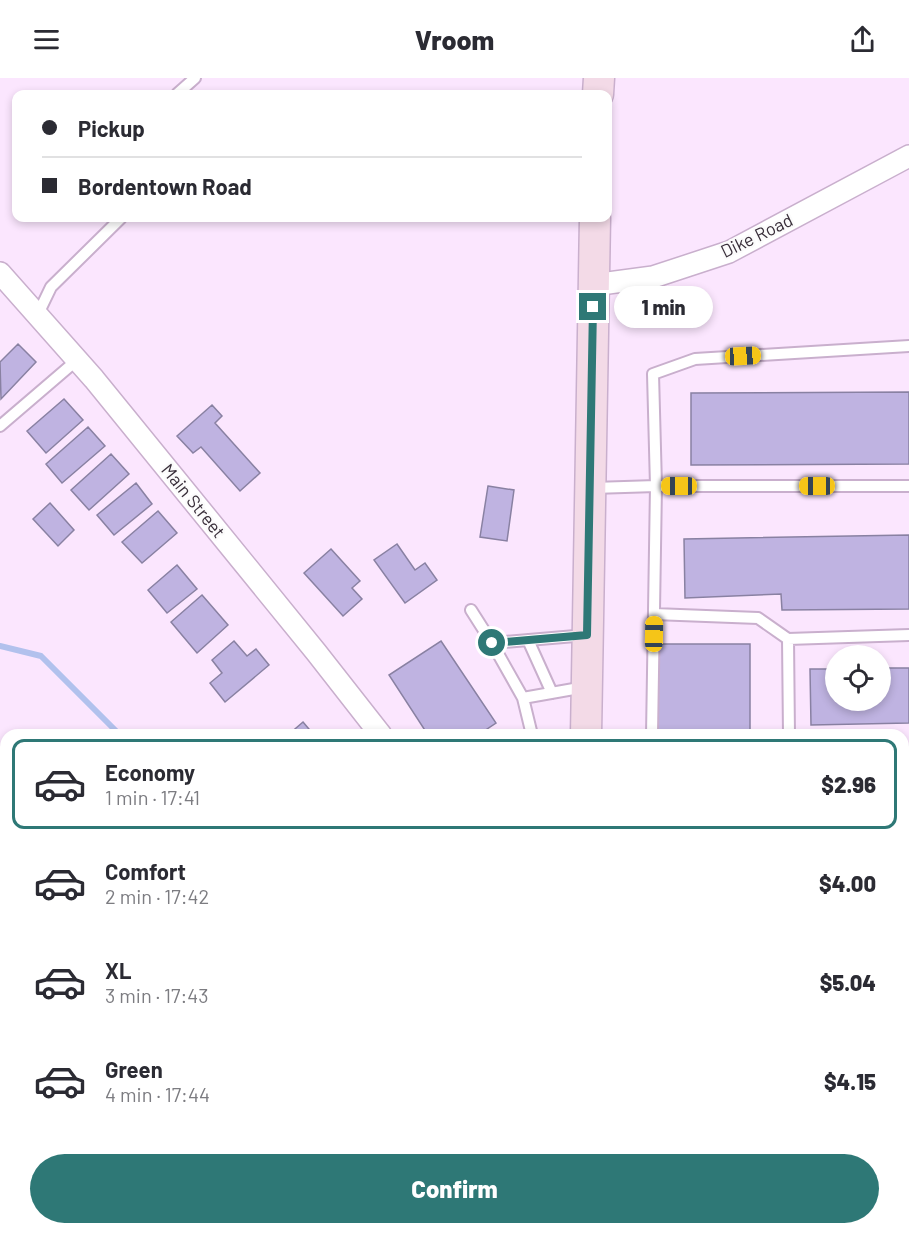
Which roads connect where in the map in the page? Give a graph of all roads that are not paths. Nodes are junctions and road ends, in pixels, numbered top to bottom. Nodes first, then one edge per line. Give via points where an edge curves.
1 (195, 78) edge
2 (182, 90) edge
3 (909, 156) edge
4 (117, 222) edge
5 (595, 222) edge
6 (3, 282) edge
7 (593, 285) junction
8 (38, 314) junction
9 (909, 346) edge
10 (77, 360) junction
11 (0, 426) edge
12 (656, 486) junction
13 (909, 486) edge
14 (590, 488) junction
15 (471, 610) dead end
16 (654, 614) junction
17 (587, 635) junction
18 (909, 635) edge
19 (788, 639) junction
20 (528, 640) junction
21 (492, 643) junction
22 (587, 686) junction
23 (552, 693) junction
24 (523, 698) junction
25 (376, 729) edge
26 (531, 729) edge
27 (586, 729) edge
28 (652, 729) edge
29 (789, 729) edge

1 - 2 lane
3 - 7 street, Dike Road via 729,252 653,277
4 - 8 lane via 51,287
5 - 7 street
6 - 8 street, Main Street
7 - 14 street
8 - 10 street, Main Street
9 - 12 lane via 695,359 653,374
10 - 11 lane
10 - 25 street, Main Street
12 - 13 lane
12 - 14 lane
12 - 16 lane
14 - 17 street
15 - 21 lane
16 - 19 lane via 758,618
16 - 28 lane
17 - 20 lane
17 - 22 street
18 - 19 lane
19 - 29 lane
20 - 21 lane
20 - 23 lane
21 - 24 lane
22 - 23 lane
22 - 27 street
23 - 24 lane
24 - 26 lane

